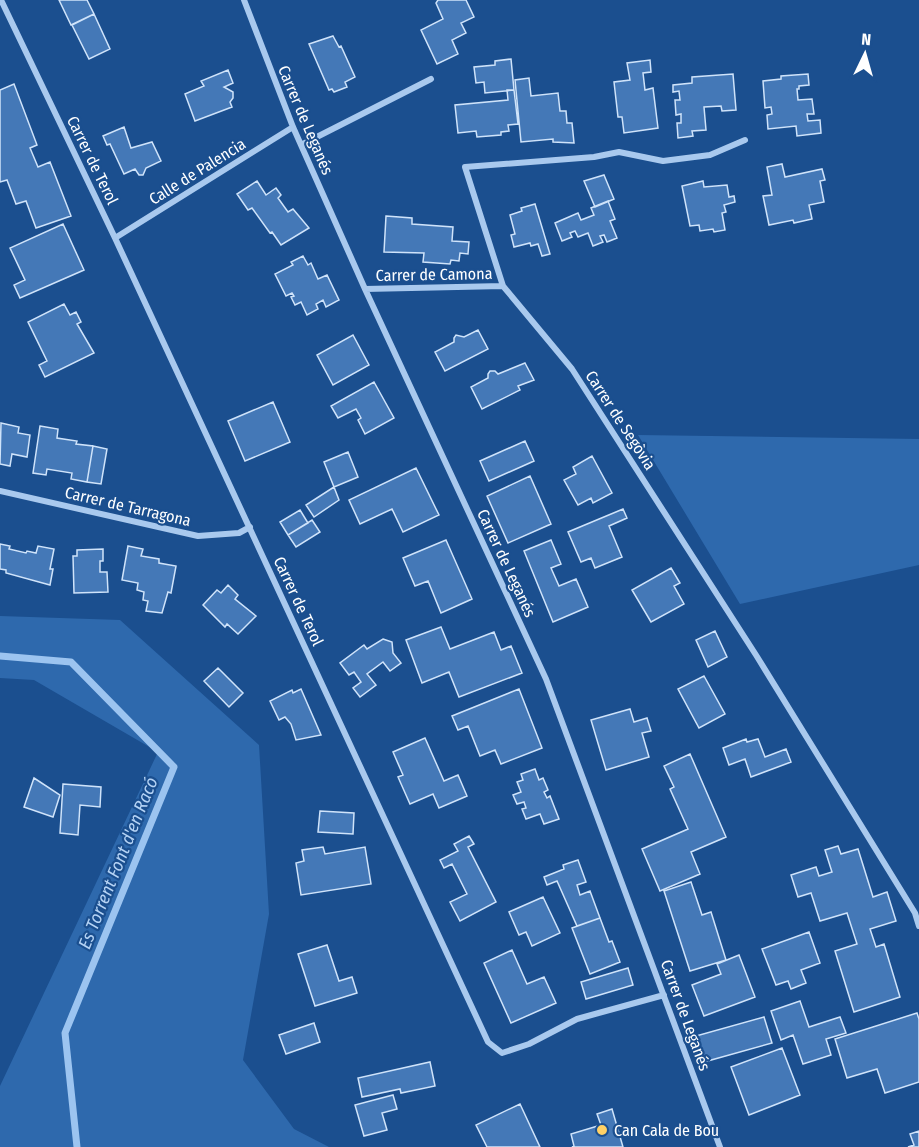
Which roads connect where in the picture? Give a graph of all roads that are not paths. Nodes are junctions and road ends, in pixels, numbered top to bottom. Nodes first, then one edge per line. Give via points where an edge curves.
1 (1, 0) edge
2 (244, 0) edge
3 (431, 79) dead end
4 (292, 127) junction
5 (745, 140) dead end
6 (301, 145) junction
7 (115, 238) junction
8 (503, 286) junction
9 (365, 289) junction
10 (0, 491) edge
11 (250, 527) junction
12 (919, 926) edge
13 (664, 995) junction
14 (720, 1147) edge

1 - 7 street, Carrer de Terol
2 - 4 street, Carrer de Leganés
3 - 6 street
4 - 6 street, Carrer de Leganés
4 - 7 street, Calle de Palencia
5 - 8 street, Carrer de Segòvia via 710,155 663,161 619,152 465,166
6 - 9 street, Carrer de Leganés
7 - 11 street, Carrer de Terol
8 - 9 street, Carrer de Camona
8 - 12 street, Carrer de Segòvia via 578,379 756,655 915,913
9 - 13 street, Carrer de Leganés via 546,679
10 - 11 street, Carrer de Tarragona via 198,536 239,533
11 - 13 street, Carrer de Terol via 488,1042 502,1053 577,1019
13 - 14 street, Carrer de Leganés

